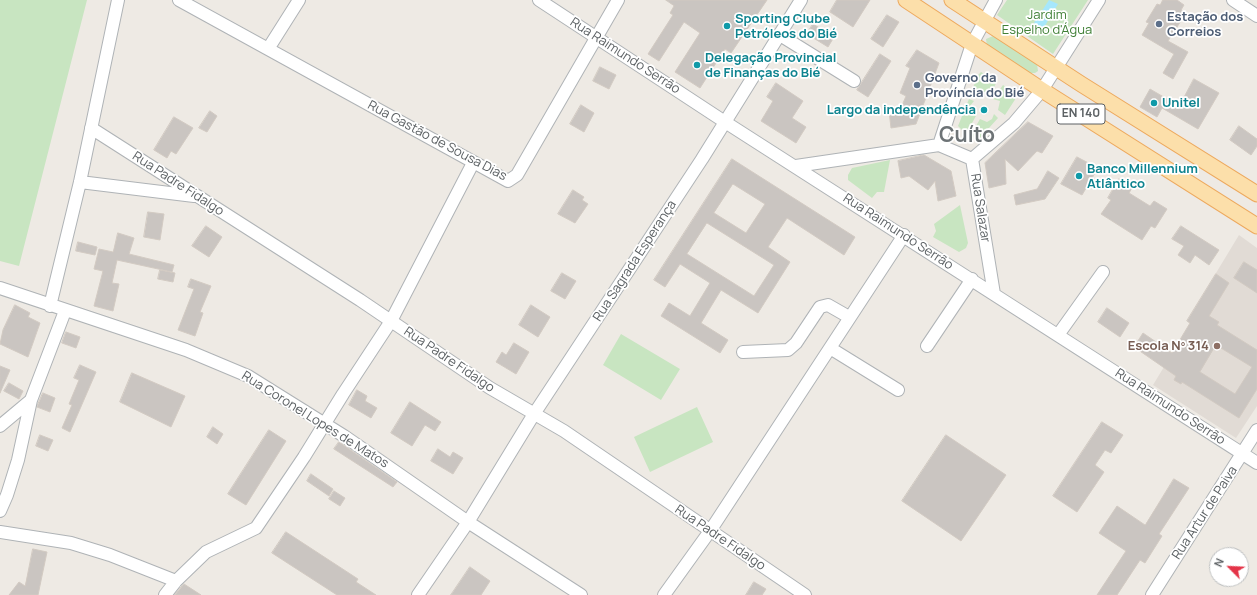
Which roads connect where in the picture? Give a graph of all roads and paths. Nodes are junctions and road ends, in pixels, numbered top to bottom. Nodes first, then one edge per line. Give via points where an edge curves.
1 (118, 0) edge
2 (180, 0) edge
3 (299, 0) edge
4 (539, 0) edge
5 (618, 0) edge
6 (802, 0) edge
7 (906, 0) edge
8 (952, 0) edge
9 (996, 0) edge
10 (1099, 0) edge
11 (1233, 0) edge
12 (1257, 16) edge
13 (983, 21) junction
14 (780, 36) junction
15 (597, 37) junction
16 (972, 44) junction
17 (268, 49) junction
18 (1057, 69) junction
19 (854, 82) dead end
20 (1042, 90) junction
21 (724, 122) junction
22 (91, 128) junction
23 (939, 145) junction
24 (972, 159) junction
25 (473, 163) junction
26 (1207, 163) junction
27 (796, 166) junction
28 (80, 182) junction
29 (1193, 184) junction
30 (1257, 194) edge
31 (197, 196) junction
32 (1257, 226) edge
33 (904, 236) junction
34 (1103, 272) dead end
35 (972, 279) junction
36 (0, 288) edge
37 (994, 294) junction
38 (50, 306) junction
39 (65, 311) junction
40 (849, 317) junction
41 (391, 321) junction
42 (1058, 335) junction
43 (927, 346) dead end
44 (830, 348) junction
45 (742, 352) dead end
46 (898, 390) dead end
47 (31, 400) junction
48 (534, 414) junction
49 (324, 424) junction
50 (0, 426) edge
51 (1257, 430) edge
52 (1242, 454) junction
53 (1257, 463) edge
54 (0, 511) edge
55 (468, 522) junction
56 (710, 531) junction
57 (0, 532) edge
58 (176, 580) junction
59 (165, 595) edge
60 (418, 595) edge
61 (581, 595) edge
62 (664, 595) edge
63 (805, 595) edge
64 (1152, 595) edge

1 - 22 street
2 - 17 street, Rua Gastão de Sousa Dias
3 - 17 street
4 - 15 street, Rua Raimundo Serrão
5 - 15 street, Rua Gastão de Sousa Dias
6 - 14 street, Rua Sagrada Esperança
7 - 16 main road, EN 140
8 - 13 main road, EN 140
9 - 13 street
10 - 18 street, Rua Salazar
11 - 12 street
13 - 16 street
13 - 18 main road, EN 140
14 - 19 street
14 - 21 street, Rua Sagrada Esperança
15 - 21 street, Rua Raimundo Serrão
15 - 25 street, Rua Gastão de Sousa Dias via 517,175 508,181
16 - 20 main road, EN 140
16 - 23 street
17 - 25 street, Rua Gastão de Sousa Dias
18 - 20 street, Rua Salazar
18 - 26 main road, EN 140
20 - 24 street, Rua Salazar via 1014,123
20 - 29 main road, EN 140
21 - 27 street, Rua Raimundo Serrão
21 - 48 street, Rua Sagrada Esperança
22 - 28 street
22 - 31 street, Rua Padre Fidalgo
23 - 24 street
23 - 27 street
24 - 37 street, Rua Salazar
25 - 41 street
26 - 29 main road
26 - 30 main road, EN 140
27 - 33 street, Rua Raimundo Serrão
28 - 31 street
28 - 38 street
29 - 32 main road, EN 140
31 - 41 street, Rua Padre Fidalgo
33 - 35 street, Rua Raimundo Serrão
33 - 40 street
34 - 42 street
35 - 37 street, Rua Raimundo Serrão
35 - 43 street
36 - 38 street, Rua Coronel Lopes de Matos
37 - 42 street, Rua Raimundo Serrão
38 - 39 street, Rua Coronel Lopes de Matos
39 - 47 street
39 - 49 street, Rua Coronel Lopes de Matos via 215,361 248,376
40 - 44 street
40 - 45 street via 824,305 788,350
41 - 48 street, Rua Padre Fidalgo via 490,388
41 - 49 street
42 - 52 street, Rua Raimundo Serrão
44 - 46 street
44 - 56 street
47 - 50 street
47 - 54 street via 18,460
48 - 55 street, Rua Sagrada Esperança
48 - 56 street, Rua Padre Fidalgo via 564,431
49 - 55 street, Rua Coronel Lopes de Matos
49 - 58 street via 256,528 206,552
51 - 52 street, Rua Artur de Paiva
52 - 53 street, Rua Raimundo Serrão
52 - 64 street, Rua Artur de Paiva
55 - 60 street, Rua Sagrada Esperança
55 - 61 street, Rua Coronel Lopes de Matos
56 - 62 street
56 - 63 street, Rua Padre Fidalgo
57 - 58 street via 71,543
58 - 59 street

